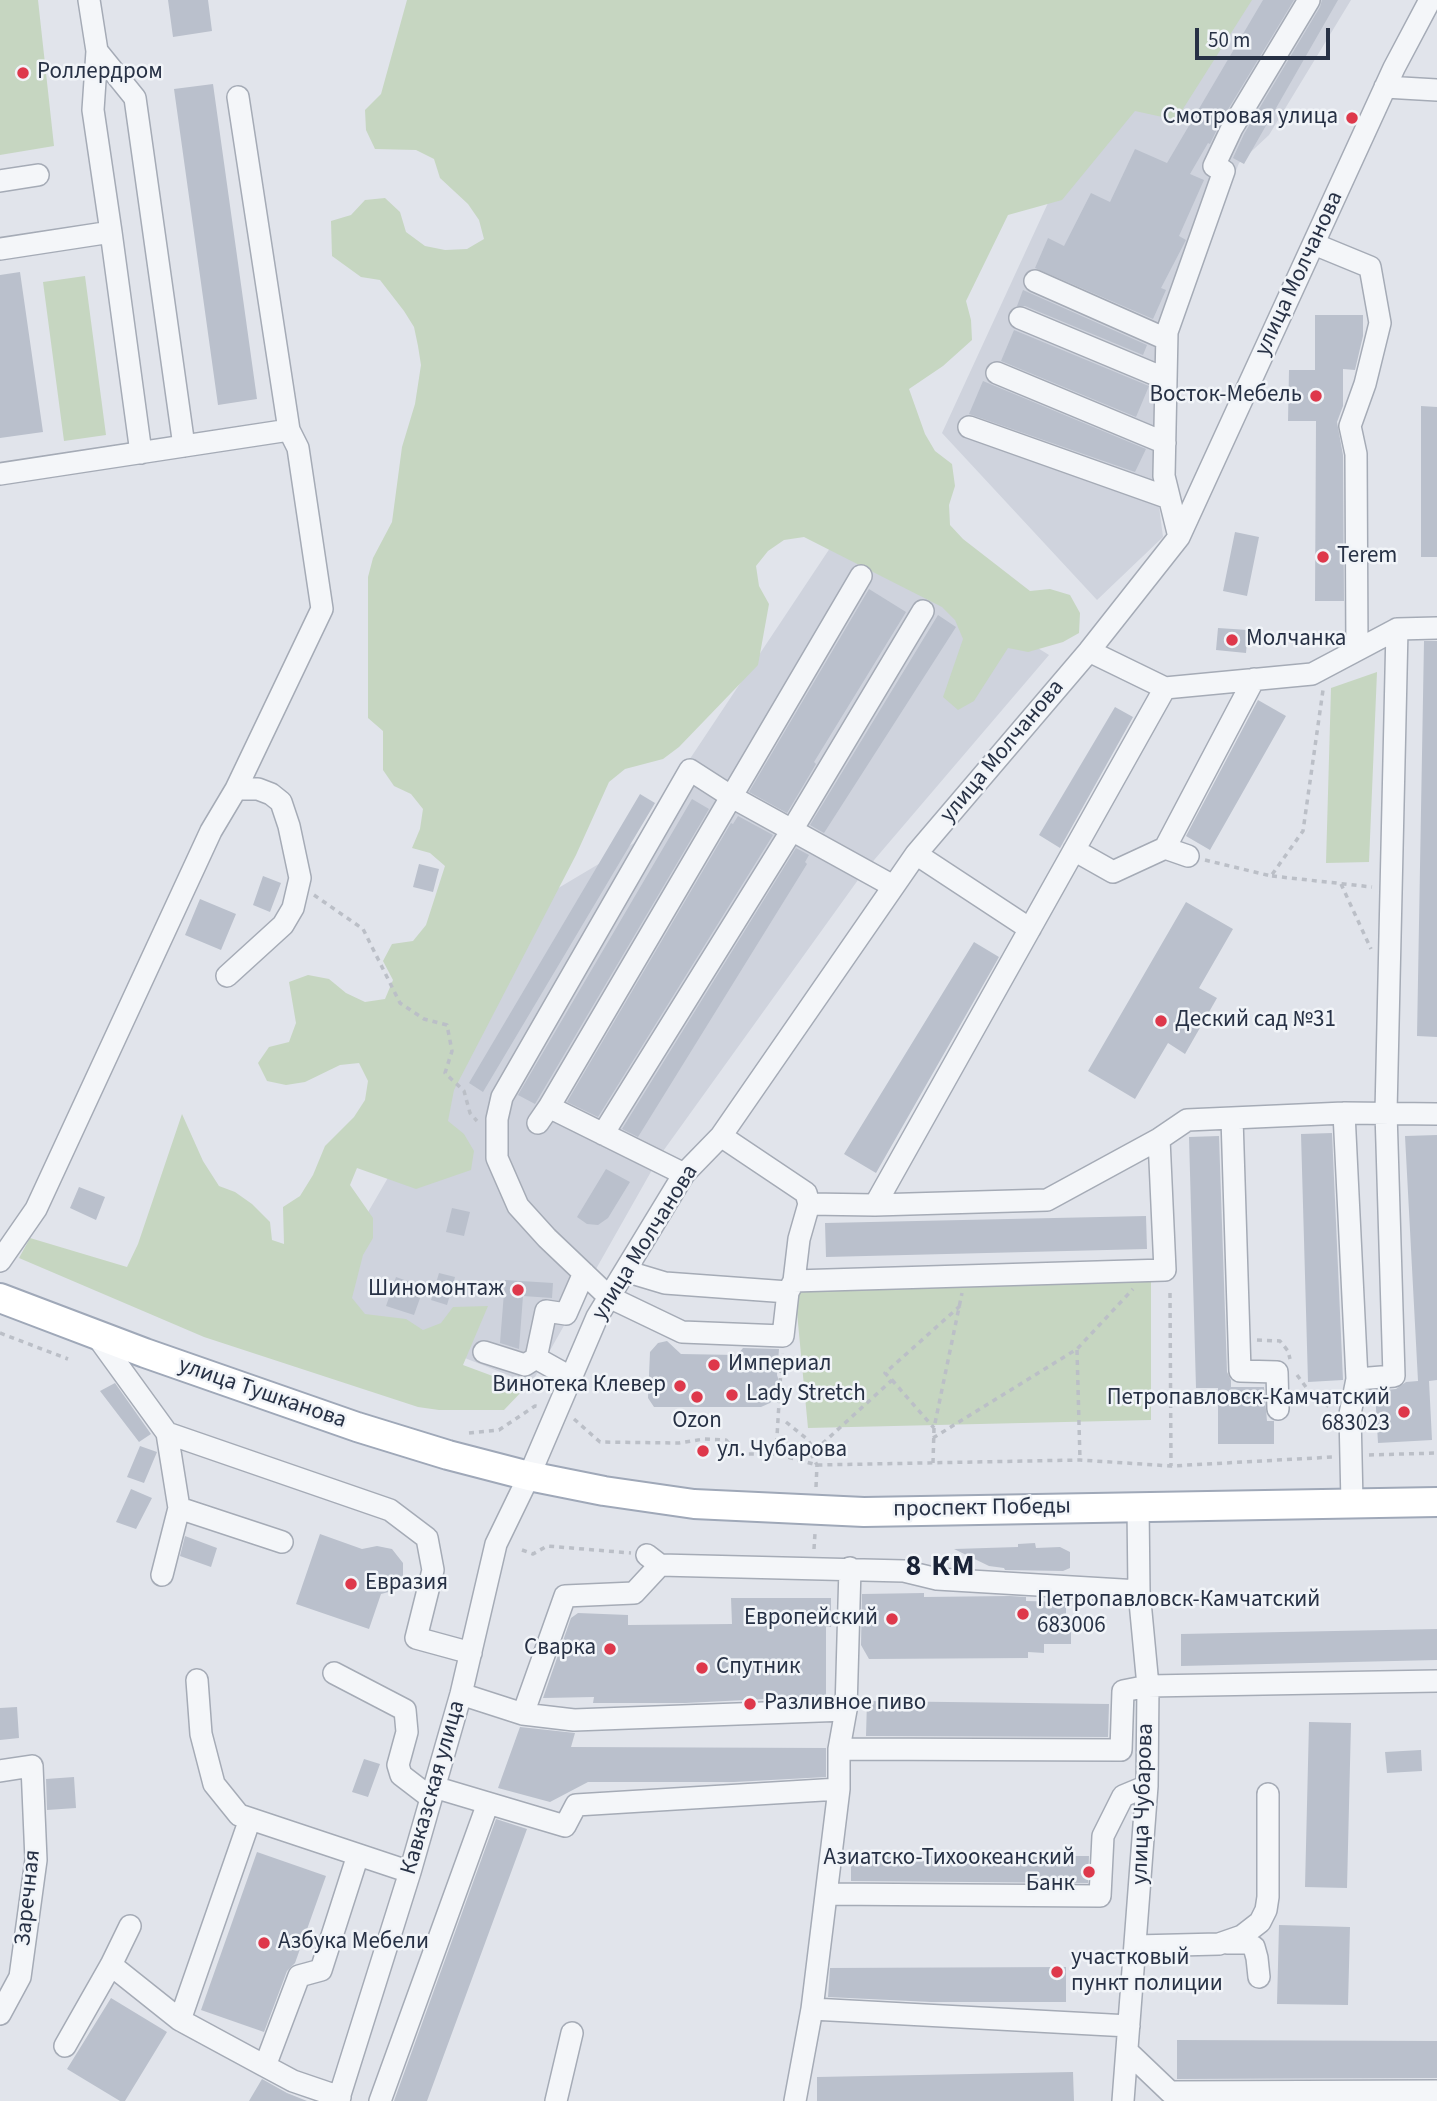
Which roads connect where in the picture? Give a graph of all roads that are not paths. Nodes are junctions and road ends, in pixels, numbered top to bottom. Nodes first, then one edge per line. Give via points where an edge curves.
1 (89, 0) edge
2 (1309, 0) edge
3 (1430, 0) edge
4 (97, 51) junction
5 (1385, 87) junction
6 (1437, 90) edge
7 (238, 97) dead end
8 (38, 175) dead end
9 (0, 181) edge
10 (111, 232) junction
11 (1314, 244) junction
12 (0, 249) edge
13 (1035, 281) dead end
14 (1020, 318) dead end
15 (1167, 339) junction
16 (997, 373) dead end
17 (1166, 379) junction
18 (969, 427) dead end
19 (289, 430) junction
20 (1165, 443) junction
21 (184, 446) junction
22 (141, 453) junction
23 (0, 474) edge
24 (1169, 498) junction
25 (1179, 537) junction
26 (861, 576) dead end
27 (923, 611) dead end
28 (1437, 628) edge
29 (1397, 629) junction
30 (1357, 650) junction
31 (1089, 651) junction
32 (1254, 679) junction
33 (1165, 688) junction
34 (236, 789) junction
35 (732, 797) junction
36 (792, 830) junction
37 (1166, 848) junction
38 (1074, 850) junction
39 (916, 854) junction
40 (1188, 856) road end
41 (893, 886) junction
42 (1030, 929) junction
43 (228, 976) dead end
44 (1344, 1112) junction
45 (1386, 1112) junction
46 (1437, 1114) edge
47 (1232, 1118) junction
48 (603, 1134) junction
49 (721, 1136) junction
50 (1159, 1139) junction
51 (684, 1174) junction
52 (809, 1204) junction
53 (875, 1205) junction
54 (0, 1261) edge
55 (625, 1270) junction
56 (584, 1273) junction
57 (791, 1287) junction
58 (609, 1297) junction
59 (0, 1298) edge
60 (96, 1335) junction
61 (484, 1352) dead end
62 (536, 1359) junction
63 (570, 1377) junction
64 (1357, 1379) junction
65 (1278, 1409) dead end
66 (167, 1433) junction
67 (529, 1476) junction
68 (1437, 1502) edge
69 (1352, 1503) junction
70 (1138, 1506) junction
71 (179, 1508) junction
72 (282, 1542) dead end
73 (850, 1568) junction
74 (162, 1576) dead end
75 (1139, 1591) junction
76 (471, 1653) junction
77 (334, 1672) dead end
78 (197, 1680) dead end
79 (1437, 1681) edge
80 (1148, 1686) junction
81 (461, 1694) junction
82 (846, 1710) junction
83 (523, 1714) junction
84 (839, 1749) junction
85 (0, 1771) edge
86 (1147, 1786) junction
87 (839, 1789) junction
88 (432, 1793) junction
89 (1268, 1794) dead end
90 (488, 1804) junction
91 (250, 1819) junction
92 (358, 1855) junction
93 (410, 1872) junction
94 (827, 1894) junction
95 (130, 1926) dead end
96 (1214, 1944) junction
97 (1136, 1946) junction
98 (111, 1965) junction
99 (1259, 1977) dead end
100 (812, 2009) junction
101 (0, 2014) edge
102 (180, 2020) junction
103 (1129, 2026) junction
104 (572, 2033) dead end
105 (65, 2046) dead end
106 (1127, 2051) junction
107 (265, 2066) junction
108 (1437, 2091) edge
109 (339, 2099) edge
110 (380, 2101) edge
111 (556, 2101) edge
112 (795, 2101) edge
113 (1123, 2101) edge

1 - 4 street
2 - 15 street via 1214,166 1224,171
3 - 5 street, улица Молчанова
4 - 10 street via 93,110
4 - 21 street via 135,98
5 - 6 street
5 - 11 street, улица Молчанова
7 - 19 street
8 - 9 street
10 - 12 street
10 - 22 street
11 - 25 street, улица Молчанова
11 - 30 street via 1370,267 1380,323 1350,426 1356,454
13 - 15 street
14 - 17 street
15 - 17 street
16 - 20 street
17 - 20 street
18 - 24 street
19 - 21 street
19 - 34 street via 298,448 322,610
20 - 24 street
21 - 22 street
22 - 23 street
24 - 25 street
25 - 31 street, улица Молчанова
26 - 35 street
27 - 36 street
28 - 29 street
29 - 30 street
29 - 45 street
30 - 32 street via 1312,674
31 - 33 street
31 - 39 street, улица Молчанова
32 - 33 street
32 - 37 street
33 - 38 street
34 - 43 street via 258,789 281,802 300,878 284,925
34 - 54 street via 211,831 36,1209
35 - 36 street
35 - 48 street via 543,1115
35 - 56 street via 690,770 502,1097 495,1141 500,1171 517,1206
36 - 41 street
36 - 48 street
37 - 38 street via 1113,872
37 - 40 street
38 - 42 street
39 - 41 street, улица Молчанова
39 - 42 street
41 - 49 street, улица Молчанова
42 - 53 street
44 - 45 street
44 - 47 street
44 - 64 street
45 - 46 street
45 - 64 street via 1394,1376
47 - 50 street via 1188,1120
47 - 65 street via 1240,1371 1277,1372
48 - 51 street
49 - 51 street, улица Молчанова
49 - 52 street via 806,1193
50 - 53 street via 1046,1200
50 - 57 street via 1165,1270
51 - 55 street, улица Молчанова
52 - 53 street
52 - 57 street
55 - 57 street via 665,1283
55 - 58 street, улица Молчанова
56 - 58 street
56 - 62 street via 566,1314 546,1311
57 - 58 street via 783,1336 682,1332
58 - 63 street, улица Молчанова
59 - 60 main road, улица Тушканова
60 - 66 street
60 - 67 main road, улица Тушканова via 357,1427
61 - 62 street via 524,1365
62 - 63 street
63 - 67 street, улица Молчанова
64 - 69 street via 1350,1414
66 - 71 street
66 - 76 street via 390,1510 427,1538 433,1570 416,1638
67 - 70 main road, проспект Победы via 694,1504 794,1510
67 - 76 street, Кавказская улица via 496,1544
68 - 69 main road, проспект Победы
69 - 70 main road, проспект Победы
70 - 75 street, улица Чубарова
71 - 72 street
71 - 74 street
73 - 75 street via 904,1571 937,1579
73 - 82 street
73 - 83 street via 653,1560 635,1594 565,1596
75 - 80 street, улица Чубарова
76 - 81 street, Кавказская улица
77 - 88 street via 405,1710 407,1732 398,1765 401,1775
78 - 91 street via 201,1734 214,1784 239,1815
79 - 80 street
80 - 84 street via 1123,1691 1121,1750
80 - 86 street, улица Чубарова
81 - 83 street
81 - 88 street, Кавказская улица
82 - 83 street via 574,1720
82 - 84 street
84 - 87 street
85 - 101 street, Заречная via 32,1766 36,1860 20,1977
86 - 94 street via 1123,1796 1103,1836 1100,1896
86 - 97 street, улица Чубарова
87 - 90 street via 576,1805 565,1826
87 - 94 street
88 - 90 street
88 - 93 street, Кавказская улица
89 - 96 street via 1269,1891 1264,1916 1247,1933
90 - 110 street
91 - 92 street
91 - 102 street
92 - 93 street
92 - 107 street via 321,1970 299,1976
93 - 109 street, Кавказская улица
94 - 100 street
95 - 98 street
96 - 97 street
96 - 99 street via 1252,1945
97 - 103 street, улица Чубарова
98 - 102 street
98 - 105 street
100 - 103 street
100 - 112 street
102 - 107 street
103 - 106 street, улица Чубарова
104 - 111 street
106 - 108 street via 1170,2091
106 - 113 street, улица Чубарова
107 - 109 street

